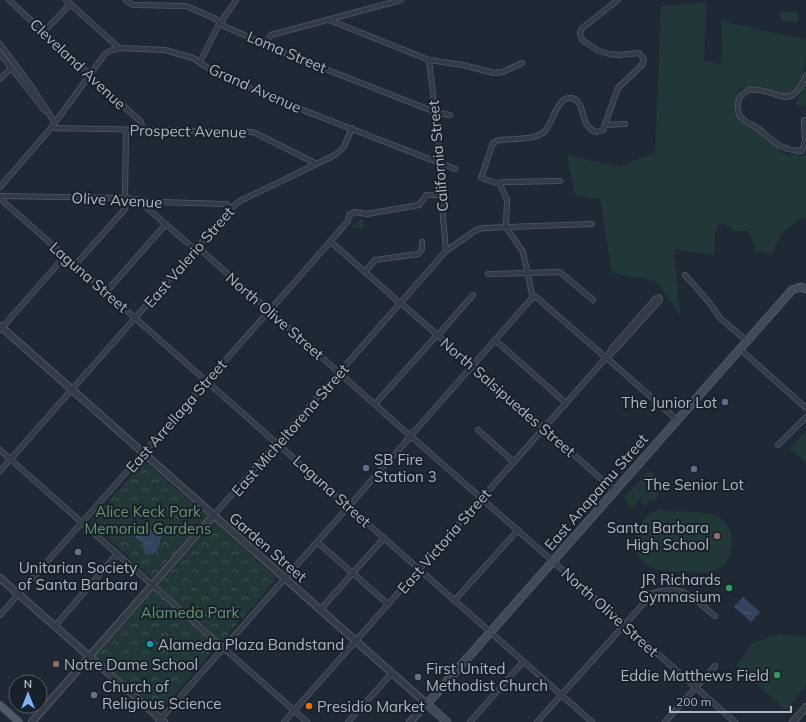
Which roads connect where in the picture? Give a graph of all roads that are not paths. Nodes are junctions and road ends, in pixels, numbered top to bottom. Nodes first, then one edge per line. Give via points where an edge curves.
1 (9, 0) edge
2 (66, 0) edge
3 (124, 0) edge
4 (236, 0) edge
5 (401, 0) edge
6 (618, 0) edge
7 (70, 4) junction
8 (329, 20) junction
9 (220, 22) junction
10 (44, 32) junction
11 (0, 44) edge
12 (264, 44) junction
13 (119, 48) junction
14 (0, 54) edge
15 (429, 60) junction
16 (200, 62) junction
17 (522, 63) dead end
18 (10, 69) junction
19 (89, 74) junction
20 (806, 75) edge
21 (0, 79) edge
22 (435, 112) junction
23 (450, 115) dead end
24 (804, 120) dead end
25 (55, 123) junction
26 (605, 124) junction
27 (625, 124) dead end
28 (52, 128) junction
29 (352, 128) junction
30 (126, 130) junction
31 (143, 130) junction
32 (441, 163) junction
33 (316, 164) junction
34 (455, 169) dead end
35 (560, 181) dead end
36 (500, 184) junction
37 (0, 187) edge
38 (442, 195) junction
39 (0, 196) edge
40 (126, 198) junction
41 (139, 200) junction
42 (232, 208) junction
43 (166, 224) junction
44 (592, 224) dead end
45 (506, 227) junction
46 (330, 241) junction
47 (422, 242) dead end
48 (197, 248) junction
49 (446, 251) junction
50 (65, 256) junction
51 (75, 265) junction
52 (365, 272) junction
53 (526, 272) junction
54 (488, 274) dead end
55 (685, 275) dead end
56 (806, 289) edge
57 (106, 292) junction
58 (473, 295) dead end
59 (534, 296) junction
60 (593, 300) dead end
61 (401, 303) junction
62 (269, 310) junction
63 (136, 318) junction
64 (1, 328) edge
65 (437, 335) junction
66 (495, 340) junction
67 (747, 341) junction
68 (740, 349) junction
69 (606, 357) junction
70 (474, 366) junction
71 (340, 373) junction
72 (207, 381) junction
73 (72, 390) junction
74 (566, 403) junction
75 (375, 404) junction
76 (806, 408) edge
77 (806, 417) edge
78 (677, 420) junction
79 (544, 428) junction
80 (478, 430) dead end
81 (411, 436) junction
82 (278, 444) junction
83 (778, 446) dead end
84 (0, 450) edge
85 (143, 454) junction
86 (10, 460) junction
87 (514, 462) junction
88 (0, 471) edge
89 (615, 491) junction
90 (481, 498) junction
91 (348, 507) junction
92 (213, 516) junction
93 (82, 523) junction
94 (518, 530) junction
95 (384, 538) junction
96 (317, 542) junction
97 (117, 554) junction
98 (553, 561) junction
99 (419, 570) junction
100 (353, 574) junction
101 (0, 578) edge
102 (284, 579) junction
103 (152, 586) junction
104 (18, 595) junction
105 (454, 601) junction
106 (388, 604) junction
107 (320, 610) junction
108 (0, 615) edge
109 (715, 616) dead end
110 (624, 624) junction
111 (55, 626) junction
112 (489, 633) junction
113 (355, 641) junction
114 (223, 648) junction
115 (90, 657) junction
116 (523, 662) junction
117 (715, 666) dead end
118 (392, 673) junction
119 (695, 687) junction
120 (561, 695) junction
121 (426, 704) junction
122 (0, 705) edge
123 (806, 708) edge
124 (294, 711) junction
125 (161, 721) edge
126 (19, 722) edge
127 (32, 722) edge
128 (284, 722) edge
129 (307, 722) edge
130 (348, 722) edge
131 (410, 722) edge
132 (447, 722) edge
133 (470, 722) edge
134 (537, 722) edge
135 (592, 722) edge
136 (665, 722) edge
137 (735, 722) edge
138 (793, 722) edge

1 - 10 street, Cleveland Avenue
2 - 7 street
3 - 9 street, Loma Street via 133,5 184,6
4 - 9 street
5 - 8 street
6 - 26 street via 581,29 580,33 582,40 599,51 614,55 639,53 644,59 642,65 618,88
7 - 10 street
7 - 13 street
8 - 12 street via 271,35
8 - 15 street
9 - 12 street, Loma Street
9 - 16 street
10 - 19 street, Cleveland Avenue
11 - 25 street
12 - 22 street, Loma Street
13 - 16 street, Grand Avenue via 168,51
13 - 19 street via 105,54
14 - 18 street
15 - 17 street via 494,73 503,72
15 - 22 street, California Street
16 - 29 street, Grand Avenue via 214,72 277,100
18 - 21 street
18 - 25 street
19 - 25 street
19 - 31 street, Cleveland Avenue via 141,122
20 - 24 street via 800,89 793,96 749,90 741,95 738,108 742,118 775,144 792,150 802,151 805,141
22 - 23 street, Loma Street
22 - 32 street, California Street
25 - 28 street
26 - 27 street
26 - 36 street via 601,131 593,131 586,124 579,102 574,98 565,99 547,129 541,134 493,143 481,178
28 - 30 street, Prospect Avenue
28 - 37 street
29 - 32 street, Grand Avenue
29 - 33 street, East Valerio Street via 341,150
30 - 31 street, Prospect Avenue
30 - 40 street
31 - 33 street, Prospect Avenue via 253,132
32 - 34 street, Grand Avenue
32 - 38 street, California Street
33 - 42 street, East Valerio Street via 240,201
35 - 36 street
36 - 45 street via 507,200
38 - 46 street, East Arrellaga Street via 426,195 419,205 367,214 355,212 349,215 348,221
38 - 49 street, California Street
39 - 40 street, Olive Avenue
39 - 50 street, Laguna Street
40 - 41 street, Olive Avenue
40 - 51 street via 125,209
41 - 42 street, Olive Avenue via 226,204
41 - 43 street, North Olive Street
42 - 48 street, East Valerio Street
43 - 48 street, North Olive Street via 192,247
43 - 57 street
44 - 45 street, East Micheltorena Street
45 - 49 street, East Micheltorena Street via 476,230
45 - 53 street via 523,252
46 - 52 street, North Salsipuedes Street
46 - 62 street, East Arrellaga Street
47 - 52 street via 422,249 418,254 375,260
48 - 62 street, North Olive Street
48 - 63 street, East Valerio Street
49 - 61 street, East Micheltorena Street
50 - 51 street, Laguna Street
50 - 64 street
51 - 57 street, Laguna Street
52 - 61 street, North Salsipuedes Street
53 - 54 street
53 - 59 street
53 - 60 street via 562,273
55 - 67 street via 720,318
56 - 67 main road, East Anapamu Street via 798,287 792,290
57 - 63 street, Laguna Street
58 - 65 street
59 - 66 street
59 - 69 street
61 - 65 street, North Salsipuedes Street
61 - 71 street, East Micheltorena Street
62 - 71 street, North Olive Street
62 - 72 street, East Arrellaga Street
63 - 72 street, Laguna Street
63 - 73 street, East Valerio Street
64 - 73 street, Garden Street
65 - 70 street, North Salsipuedes Street
65 - 75 street
66 - 70 street
66 - 74 street
67 - 68 main road, East Anapamu Street
68 - 76 street
68 - 78 main road, East Anapamu Street
69 - 69 street, East Victoria Street via 614,352 660,300 659,297
69 - 74 street, East Victoria Street
69 - 78 street
70 - 79 street, North Salsipuedes Street
70 - 81 street
71 - 75 street, North Olive Street
71 - 82 street, East Micheltorena Street
72 - 82 street, Laguna Street
72 - 85 street, East Arrellaga Street
73 - 85 street, Garden Street
73 - 86 street, East Valerio Street
74 - 79 street, East Victoria Street
75 - 81 street, North Olive Street
77 - 83 street
78 - 89 main road, East Anapamu Street
79 - 87 street, East Victoria Street
79 - 89 street, North Salsipuedes Street
80 - 87 street
81 - 90 street, North Olive Street
81 - 91 street
82 - 91 street, Laguna Street
82 - 92 street, East Micheltorena Street
84 - 86 street
85 - 92 street, Garden Street
85 - 93 street, East Arrellaga Street
86 - 88 street, East Valerio Street
86 - 93 street
87 - 90 street, East Victoria Street
89 - 98 main road, East Anapamu Street
90 - 94 street, North Olive Street
90 - 99 street, East Victoria Street
91 - 95 street, Laguna Street
91 - 96 street
92 - 102 street, Garden Street via 251,547
92 - 103 street, East Micheltorena Street
93 - 97 street
93 - 104 street, East Arrellaga Street
94 - 98 street, North Olive Street
94 - 105 street
95 - 99 street, Laguna Street
95 - 100 street
96 - 100 street
96 - 102 street
97 - 103 street
97 - 111 street
98 - 110 street, North Olive Street
98 - 112 main road, East Anapamu Street
99 - 105 street, Laguna Street
99 - 106 street, East Victoria Street
100 - 106 street
100 - 107 street
101 - 104 street
102 - 107 street, Garden Street
102 - 114 street
103 - 114 street
103 - 115 street, East Micheltorena Street
104 - 108 street, East Arrellaga Street
104 - 111 street
105 - 112 street, Laguna Street
106 - 113 street, East Victoria Street
107 - 113 street, Garden Street
109 - 110 street via 683,591 675,589 655,592
110 - 119 street, North Olive Street
110 - 120 street
111 - 115 street
112 - 116 street, Laguna Street
112 - 121 main road, East Anapamu Street
113 - 118 street, Garden Street
113 - 124 street, East Victoria Street
114 - 124 street
114 - 125 street
115 - 125 street
115 - 127 street, East Micheltorena Street
116 - 120 street, Laguna Street
116 - 133 street
117 - 119 street
118 - 121 street, Garden Street
118 - 130 street
119 - 136 street
119 - 137 street, North Olive Street
120 - 134 street
120 - 135 street, Laguna Street
121 - 131 street, East Anapamu Street
121 - 132 main road, Garden Street
122 - 126 main road
123 - 138 street
124 - 128 street, East Victoria Street
124 - 129 street

